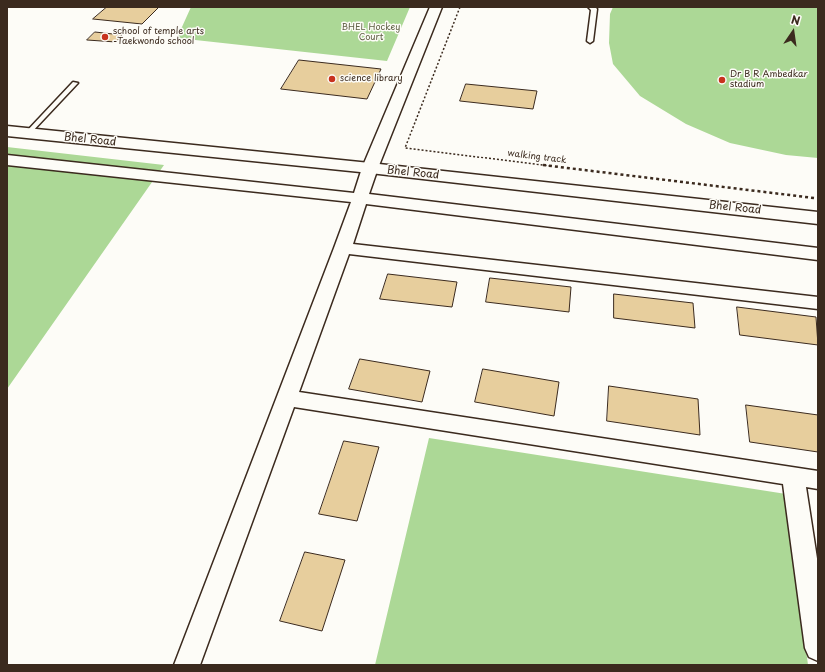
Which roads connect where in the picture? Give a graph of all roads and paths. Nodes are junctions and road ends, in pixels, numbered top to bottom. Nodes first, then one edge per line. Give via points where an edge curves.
1 (436, 7) edge
2 (460, 7) edge
3 (591, 7) edge
4 (590, 41) dead end
5 (75, 83) dead end
6 (7, 131) edge
7 (28, 133) junction
8 (7, 160) edge
9 (370, 168) junction
10 (360, 198) junction
11 (818, 199) edge
12 (818, 218) edge
13 (343, 248) junction
14 (818, 254) edge
15 (818, 303) edge
16 (287, 398) junction
17 (793, 476) junction
18 (818, 480) edge
19 (818, 648) edge
20 (187, 665) edge

1 - 9 street
2 - 11 path, walking track via 405,148
3 - 4 lane via 594,9
5 - 7 lane
6 - 7 street, Bhel Road
7 - 9 street, Bhel Road
8 - 10 street
9 - 10 street
9 - 12 street, Bhel Road
10 - 13 street
10 - 14 street
13 - 15 street
13 - 16 street
16 - 17 street
16 - 20 street
17 - 18 street
17 - 19 street

